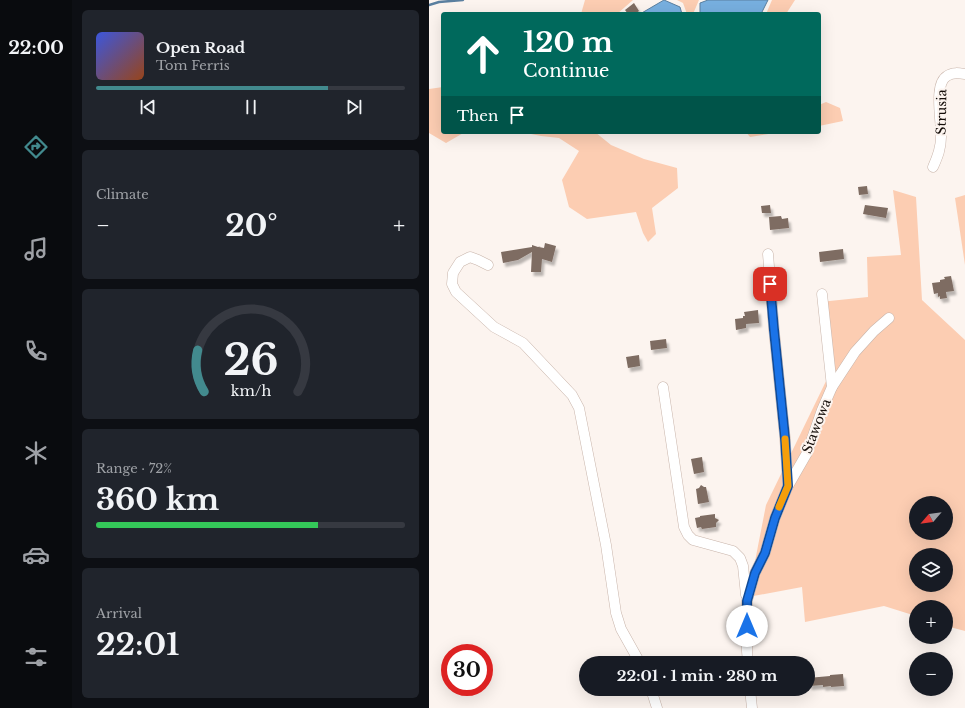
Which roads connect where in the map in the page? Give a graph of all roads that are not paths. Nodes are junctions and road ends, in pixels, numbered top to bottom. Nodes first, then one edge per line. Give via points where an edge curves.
1 (965, 74) edge
2 (933, 167) dead end
3 (768, 254) dead end
4 (488, 265) dead end
5 (821, 294) dead end
6 (889, 318) dead end
7 (832, 386) junction
8 (663, 387) dead end
9 (788, 486) junction
10 (747, 601) junction
11 (637, 656) edge
12 (747, 656) edge
13 (653, 696) edge
14 (751, 696) edge
15 (657, 708) edge
16 (752, 708) edge

1 - 2 street, Strusia via 954,73 945,76 941,84 941,136 939,154
3 - 9 street
4 - 11 street via 470,257 460,262 453,273 452,284 456,292 494,327 523,344 572,395 579,408 606,545 616,613 621,629
5 - 7 street
6 - 7 street, Stawowa via 855,352
7 - 9 street, Stawowa via 807,453
8 - 10 street via 684,527 693,540 733,551 740,558
9 - 10 street, Stawowa
10 - 12 street, Stawowa
13 - 15 street
14 - 16 street

